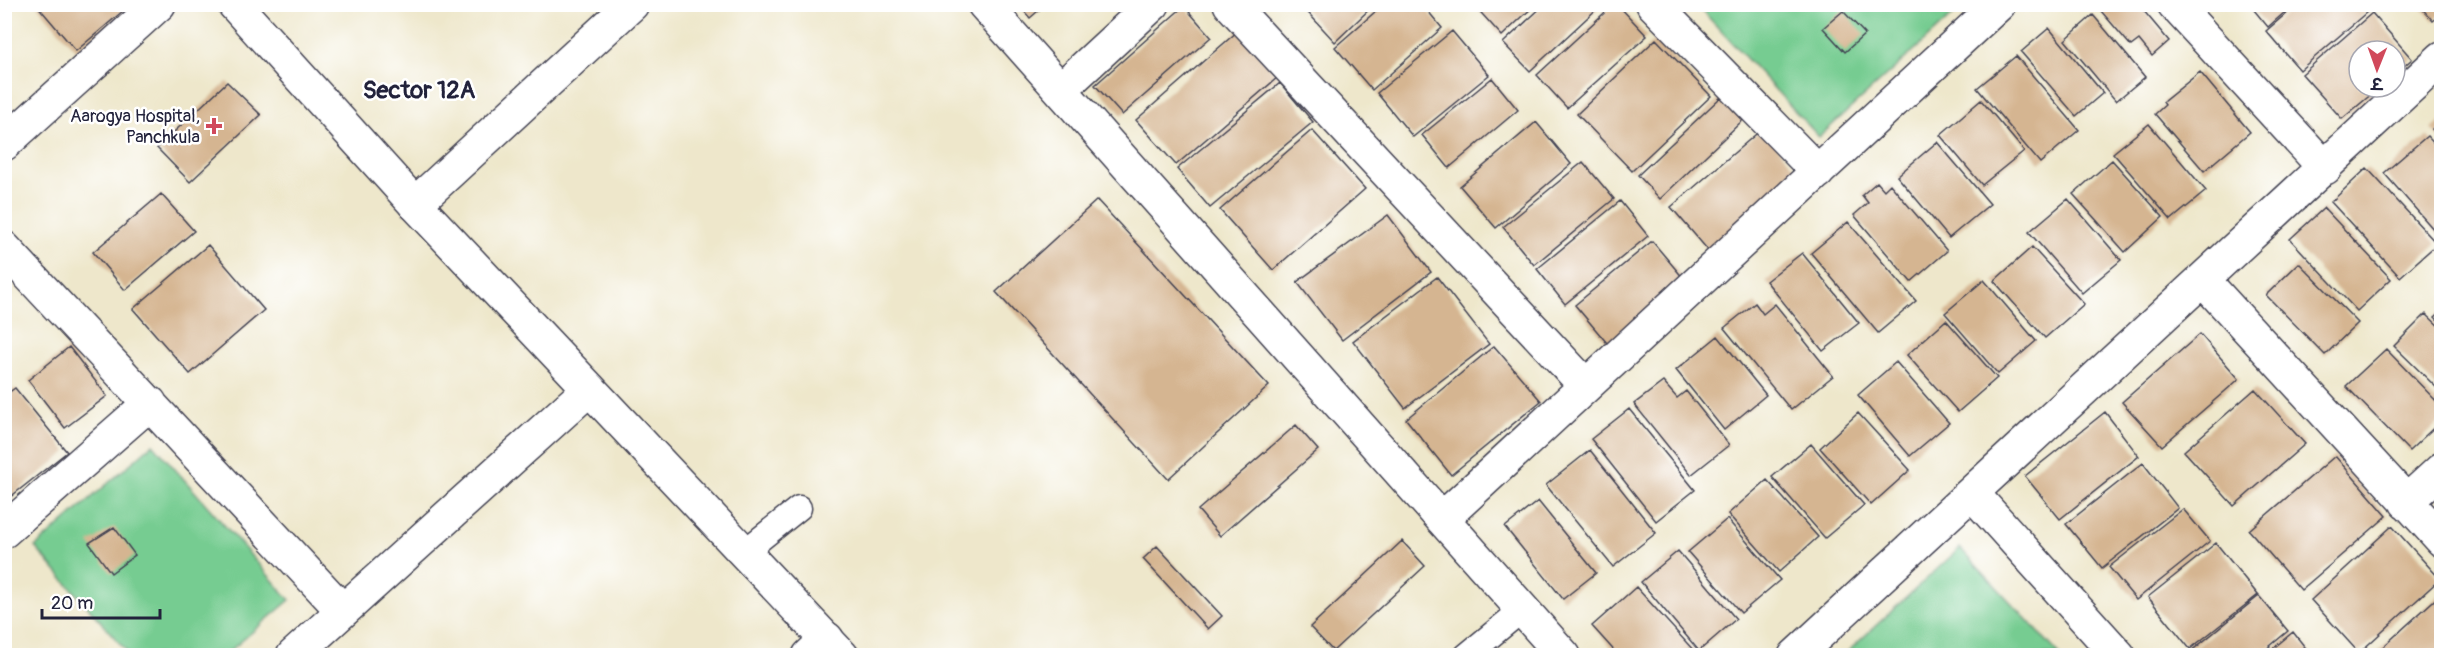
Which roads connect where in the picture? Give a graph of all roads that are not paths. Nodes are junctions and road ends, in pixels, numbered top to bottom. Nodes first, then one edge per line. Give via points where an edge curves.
1 (159, 4) edge
2 (234, 4) edge
3 (632, 4) edge
4 (984, 4) edge
5 (1153, 4) edge
6 (1230, 4) edge
7 (1653, 4) edge
8 (1999, 4) edge
9 (2174, 4) edge
10 (2442, 58) edge
11 (1061, 89) junction
12 (4, 144) edge
13 (2325, 168) junction
14 (1818, 172) junction
15 (415, 204) junction
16 (4, 248) edge
17 (2203, 280) junction
18 (1586, 386) junction
19 (589, 389) junction
20 (150, 403) junction
21 (2442, 469) edge
22 (1972, 493) junction
23 (2406, 502) junction
24 (799, 508) dead end
25 (1442, 519) junction
26 (4, 531) edge
27 (2442, 540) edge
28 (744, 552) junction
29 (1523, 609) junction
30 (343, 611) junction
31 (826, 650) edge
32 (293, 656) edge
33 (1466, 656) edge
34 (1564, 656) edge
35 (1795, 656) edge
36 (2119, 656) edge

1 - 12 street
2 - 15 street
3 - 15 street
4 - 11 street
5 - 11 street
6 - 18 street
7 - 14 street
8 - 14 street
9 - 13 street
10 - 13 street
11 - 25 street
13 - 17 street
14 - 18 street
15 - 19 street
16 - 20 street
17 - 22 street
17 - 23 street
18 - 25 street
19 - 28 street
19 - 30 street
20 - 26 street
20 - 30 street
21 - 23 street
22 - 35 street
22 - 36 street
23 - 27 street
24 - 28 lane
25 - 29 street
28 - 31 street
29 - 33 lane
29 - 34 street
30 - 32 street

